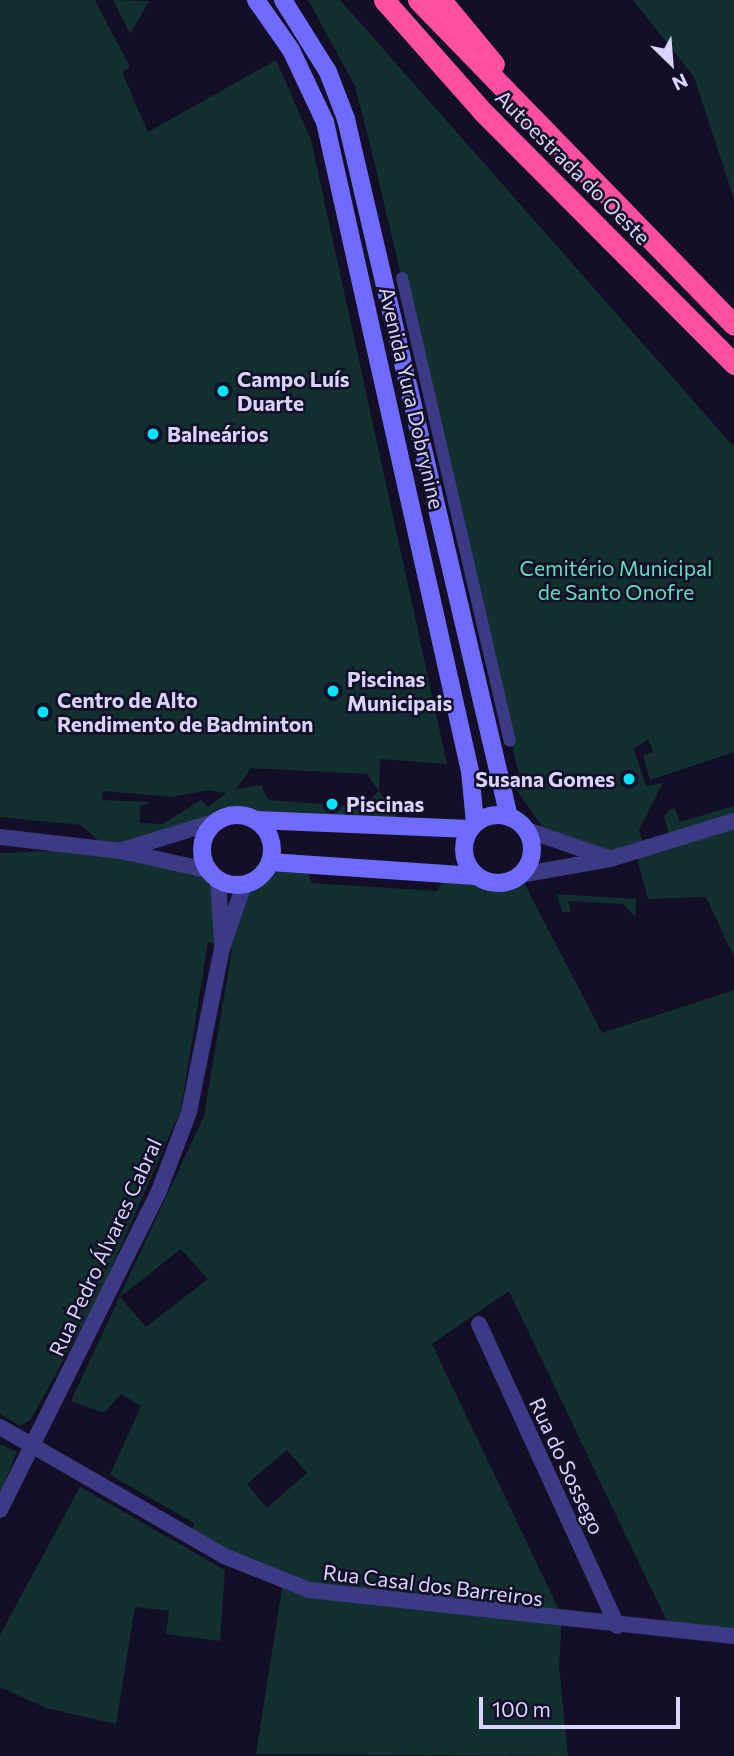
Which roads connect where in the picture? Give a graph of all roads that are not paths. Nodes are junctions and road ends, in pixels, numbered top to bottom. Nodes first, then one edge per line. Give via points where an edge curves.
1 (256, 0) edge
2 (283, 0) edge
3 (384, 0) edge
4 (418, 0) edge
5 (441, 0) edge
6 (585, 176) junction
7 (402, 278) dead end
8 (734, 325) edge
9 (734, 364) edge
10 (510, 741) dead end
11 (509, 817) junction
12 (256, 820) junction
13 (217, 821) junction
14 (734, 821) edge
15 (473, 826) junction
16 (527, 830) junction
17 (0, 837) edge
18 (121, 851) junction
19 (610, 859) junction
20 (270, 862) junction
21 (213, 875) junction
22 (520, 875) junction
23 (475, 876) junction
24 (244, 885) junction
25 (222, 948) junction
26 (479, 1324) dead end
27 (0, 1427) edge
28 (32, 1445) junction
29 (0, 1510) edge
30 (617, 1626) junction
31 (734, 1636) edge

1 - 15 main road, Avenida Yura Dobrynine via 303,71 328,133 470,771
2 - 11 main road, Avenida Yura Dobrynine via 328,72 346,119
3 - 9 highway, Autoestrada do Oeste via 483,112
4 - 6 highway, Autoestrada do Oeste
5 - 6 highway via 562,138
6 - 8 highway, Autoestrada do Oeste
7 - 10 street
11 - 15 main road
11 - 16 main road
12 - 13 main road via 236,815
12 - 15 main road
12 - 20 main road via 270,838
13 - 18 street
13 - 21 main road via 201,849
14 - 19 street
15 - 23 main road via 464,858
16 - 19 street
16 - 22 main road via 532,849
17 - 18 street
18 - 21 street
19 - 22 street
20 - 23 main road
20 - 24 main road
21 - 24 main road
21 - 25 street
22 - 23 main road via 498,884
24 - 25 street
25 - 28 street, Rua Pedro Álvares Cabral via 185,1124 159,1191
26 - 30 street, Rua do Sossego
27 - 28 street, Rua Casal dos Barreiros
28 - 29 street, Rua Pedro Álvares Cabral
28 - 30 street, Rua Casal dos Barreiros via 224,1556 309,1590
30 - 31 street, Rua Casal dos Barreiros

